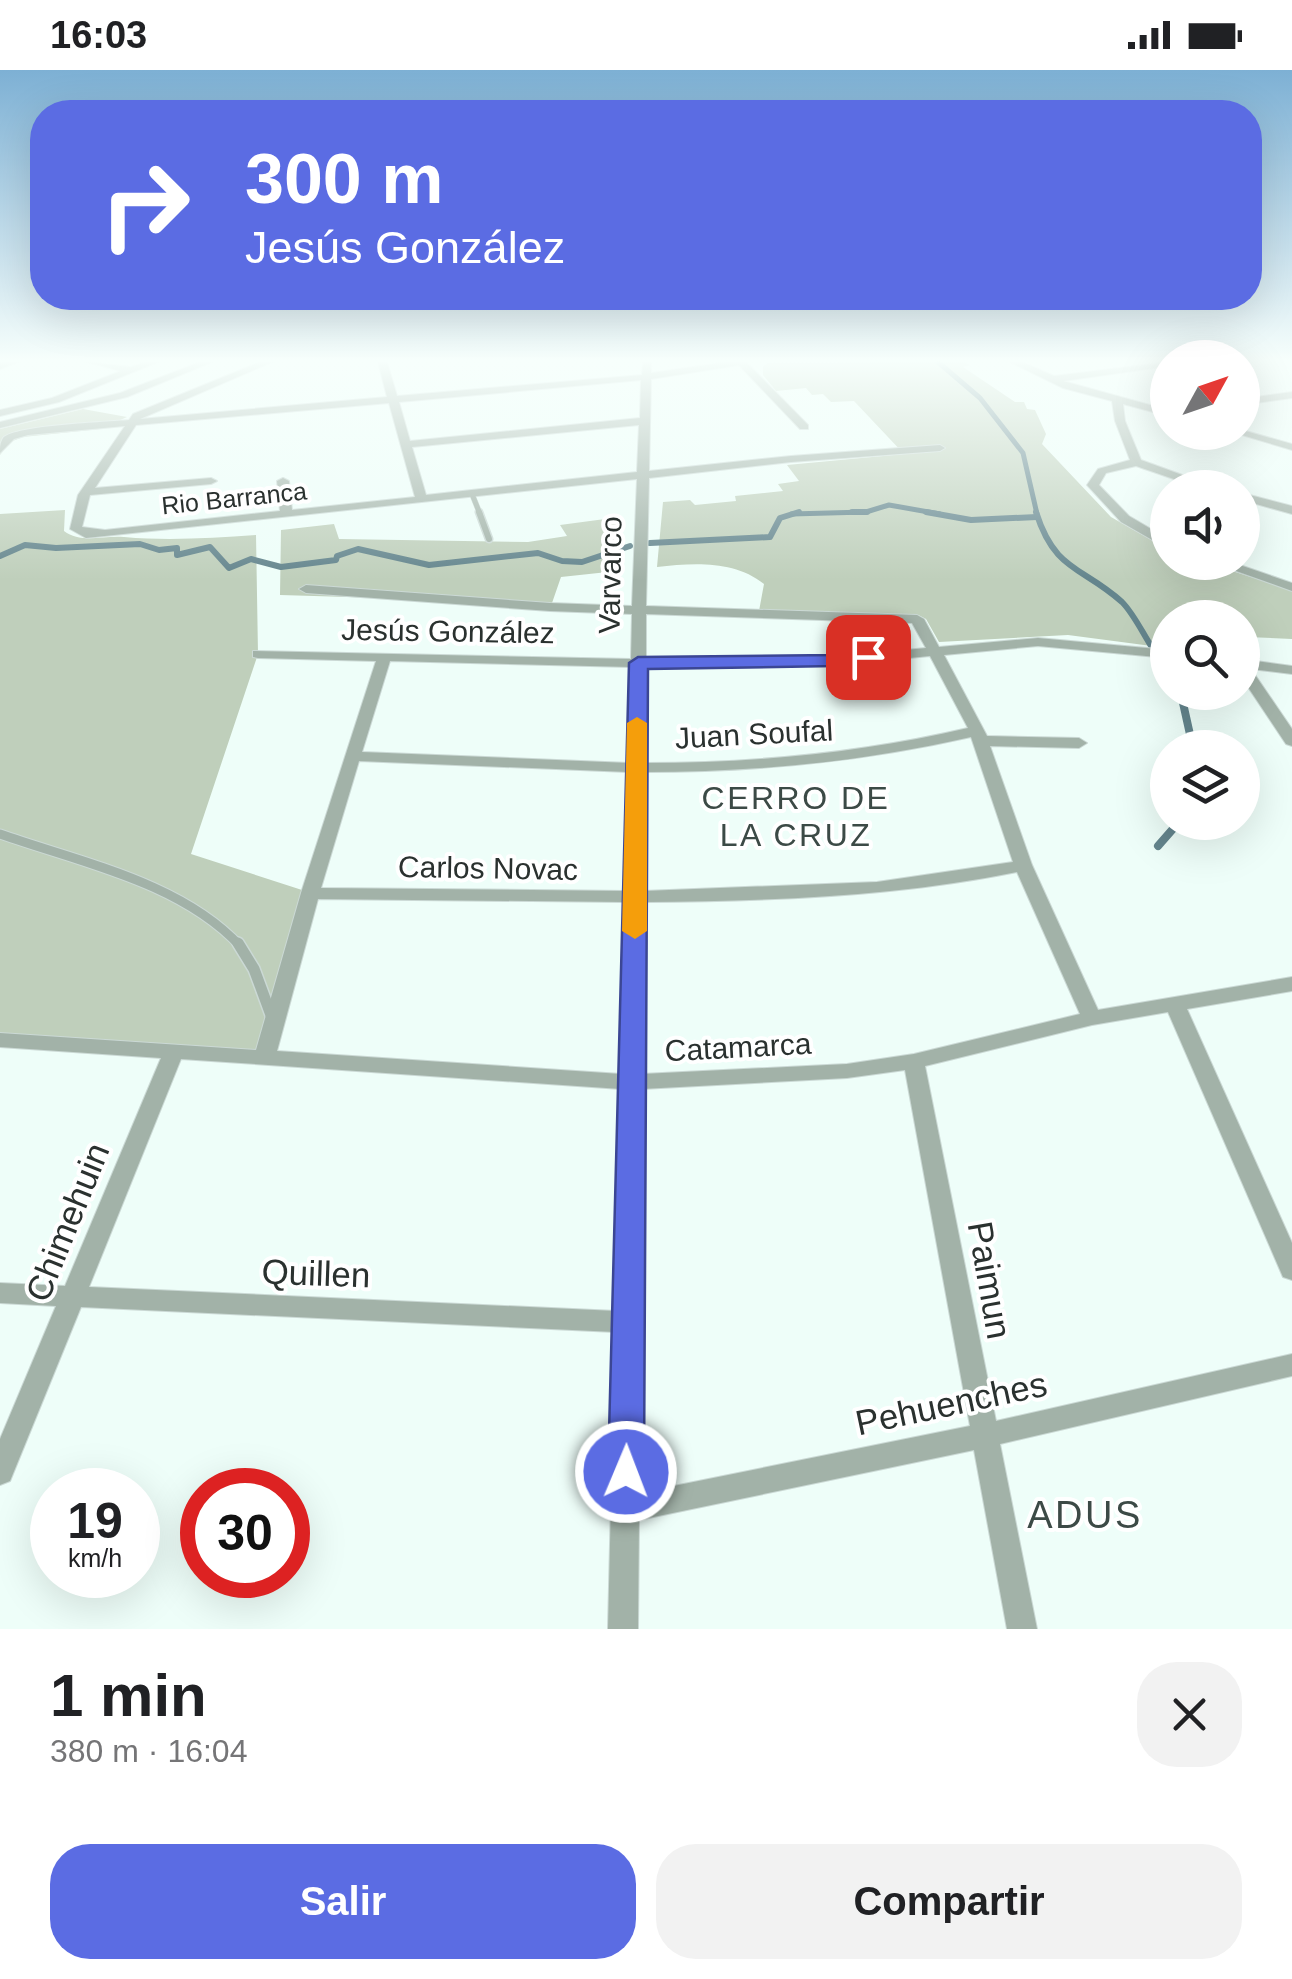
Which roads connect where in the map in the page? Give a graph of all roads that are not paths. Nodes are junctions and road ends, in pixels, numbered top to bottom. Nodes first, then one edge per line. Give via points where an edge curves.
1 (123, 435) edge
2 (401, 435) edge
3 (501, 435) edge
4 (644, 435) edge
5 (1125, 435) edge
6 (1260, 438) edge
7 (404, 444) junction
8 (1292, 447) edge
9 (940, 448) dead end
10 (1136, 462) junction
11 (1159, 470) edge
12 (643, 475) junction
13 (211, 480) dead end
14 (283, 482) dead end
15 (86, 492) junction
16 (472, 494) junction
17 (422, 500) junction
18 (1292, 500) edge
19 (1260, 501) edge
20 (1285, 508) edge
21 (286, 516) junction
22 (1150, 534) edge
23 (489, 539) dead end
24 (1260, 576) edge
25 (1292, 587) edge
26 (306, 589) dead end
27 (639, 610) junction
28 (936, 649) junction
29 (1150, 652) edge
30 (258, 654) dead end
31 (384, 657) junction
32 (638, 663) junction
33 (1260, 667) edge
34 (1292, 670) edge
35 (1260, 693) edge
36 (979, 736) junction
37 (1292, 742) edge
38 (1078, 743) dead end
39 (352, 756) junction
40 (637, 767) junction
41 (0, 834) edge
42 (1023, 865) junction
43 (310, 893) junction
44 (635, 898) junction
45 (1292, 984) edge
46 (1174, 1002) junction
47 (1092, 1018) junction
48 (274, 1022) junction
49 (0, 1040) edge
50 (174, 1052) junction
51 (264, 1059) junction
52 (914, 1062) junction
53 (632, 1082) junction
54 (1292, 1270) edge
55 (0, 1293) edge
56 (74, 1298) junction
57 (628, 1322) junction
58 (1292, 1364) edge
59 (983, 1436) junction
60 (0, 1472) edge
61 (625, 1509) junction
62 (623, 1629) edge
63 (1022, 1629) edge

1 - 15 street
2 - 7 street
3 - 7 street
4 - 12 street, Varvarco
5 - 10 street
6 - 8 street
7 - 17 street
9 - 12 street, Rio Barranca
10 - 11 street
10 - 22 street via 1102,471 1093,485 1125,519
12 - 16 street, Rio Barranca
12 - 27 street, Varvarco
13 - 15 street
14 - 21 street
15 - 21 street, Rio Barranca via 75,523 86,534
16 - 17 street, Rio Barranca
16 - 23 lane
17 - 21 street, Rio Barranca
18 - 20 street
19 - 20 street
24 - 25 street
26 - 27 street
27 - 28 street via 917,619
27 - 32 street, Varvarco
28 - 29 street, Jesús González via 1038,642
28 - 32 street, Jesús González via 835,661
28 - 36 street
30 - 31 street, Jesús González
31 - 32 street, Jesús González
31 - 39 street
32 - 40 street, Varvarco
33 - 34 street
35 - 37 street
36 - 38 street, Juan Soufal
36 - 40 street, Juan Soufal via 808,760
36 - 42 street
39 - 40 street, Juan Soufal
39 - 43 street
40 - 44 street, Varvarco
41 - 48 lane via 206,914 248,958
42 - 44 street, Carlos Novac via 862,891
42 - 47 street
43 - 44 street, Carlos Novac
43 - 48 street
44 - 53 street, Varvarco
45 - 46 street, Catamarca
46 - 47 street, Catamarca
46 - 54 street
47 - 52 street, Catamarca
48 - 51 street
49 - 50 street, Catamarca
50 - 51 street, Catamarca
50 - 56 street, Chimehuin
51 - 53 street, Catamarca
52 - 53 street, Catamarca
52 - 59 street, Paimun
53 - 57 street, Varvarco
55 - 56 street, Quillen
56 - 57 street, Quillen
56 - 60 street, Chimehuin
57 - 61 street, Varvarco
58 - 59 street, Pehuenches
59 - 61 street, Pehuenches
59 - 63 street, Paimun
61 - 62 street, Varvarco

